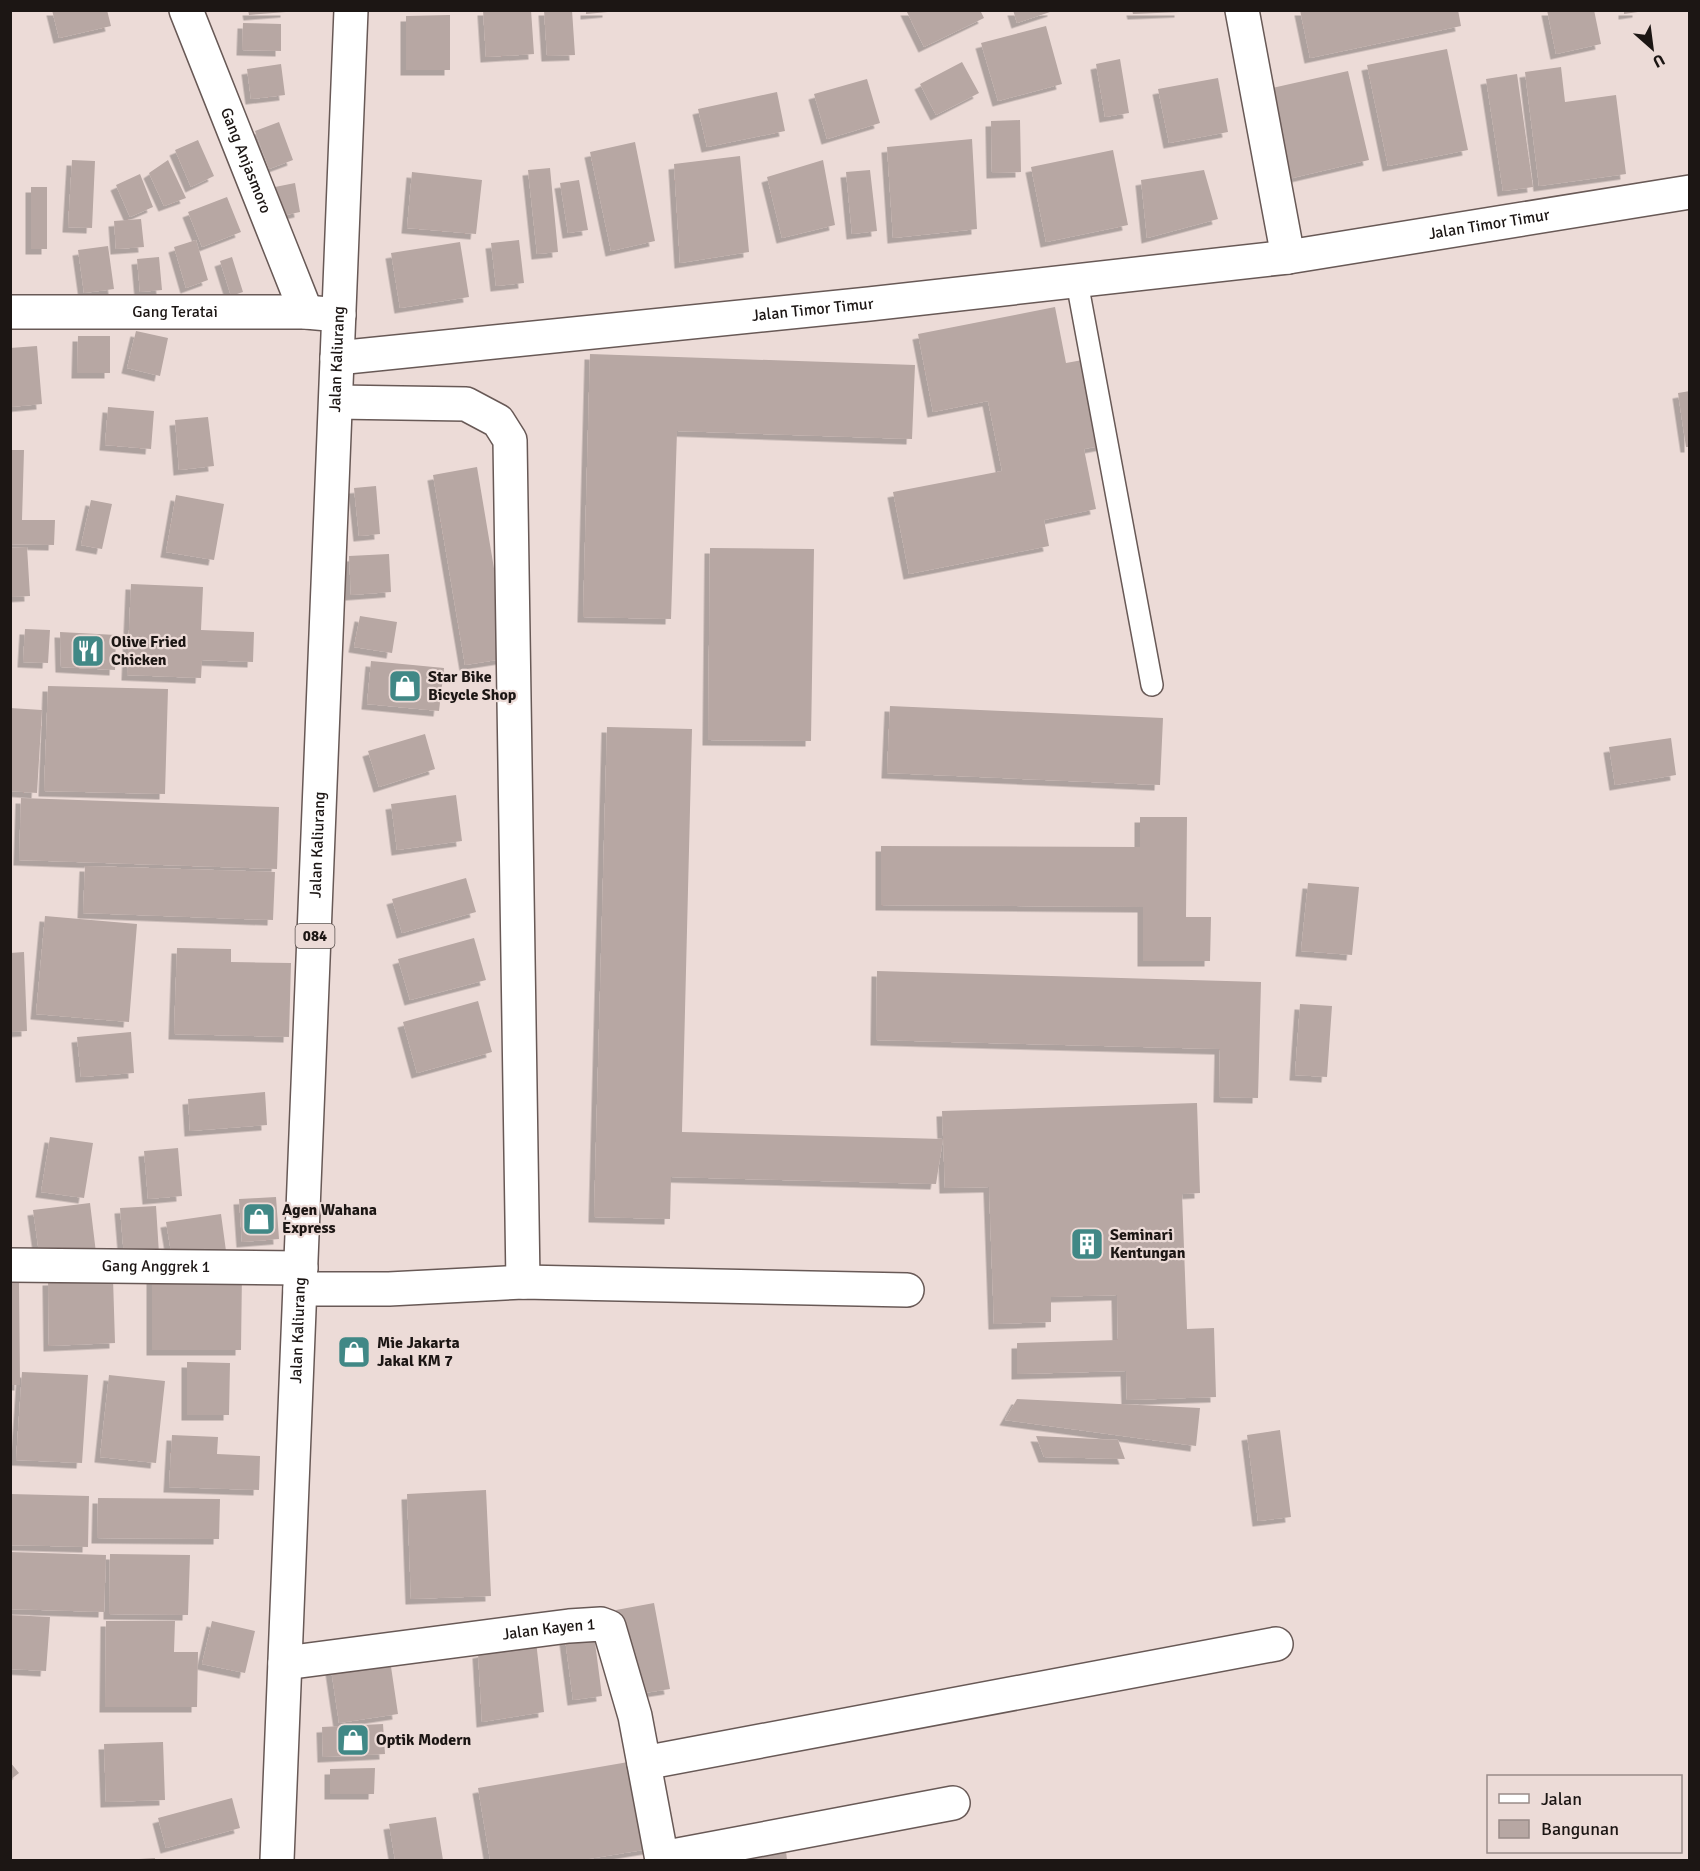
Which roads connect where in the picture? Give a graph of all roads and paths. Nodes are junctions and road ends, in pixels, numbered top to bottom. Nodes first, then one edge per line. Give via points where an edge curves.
1 (186, 10) edge
2 (351, 10) edge
3 (1242, 10) edge
4 (1689, 192) edge
5 (1288, 257) junction
6 (1077, 282) junction
7 (10, 312) edge
8 (306, 312) junction
9 (339, 315) junction
10 (337, 358) junction
11 (336, 402) junction
12 (1152, 685) dead end
13 (10, 1265) edge
14 (301, 1279) junction
15 (523, 1282) junction
16 (907, 1290) dead end
17 (1276, 1644) dead end
18 (285, 1663) junction
19 (644, 1763) junction
20 (953, 1803) dead end
21 (662, 1859) edge
22 (277, 1860) edge

1 - 8 street, Gang Anjasmoro
2 - 9 street, Jalan Kaliurang / 084
3 - 5 street
4 - 5 street, Jalan Timor Timur
5 - 6 street, Jalan Timor Timur
6 - 10 street, Jalan Timor Timur
6 - 12 lane
7 - 8 street, Gang Teratai
8 - 9 street, Gang Teratai
9 - 10 street, Jalan Kaliurang / 084
10 - 11 street, Jalan Kaliurang / 084
11 - 14 street, Jalan Kaliurang / 084
11 - 15 street via 466,404 498,421 510,440
13 - 14 street, Gang Anggrek 1
14 - 15 street, Gang Anggrek 1 via 389,1289
14 - 18 street, Jalan Kaliurang / 084
15 - 16 street, Gang Anggrek 1
17 - 19 street
18 - 19 street, Jalan Kayen 1 via 600,1624 609,1627 614,1636
18 - 22 street, Jalan Kaliurang / 084
19 - 21 street, Jalan Kayen 1
20 - 21 street

